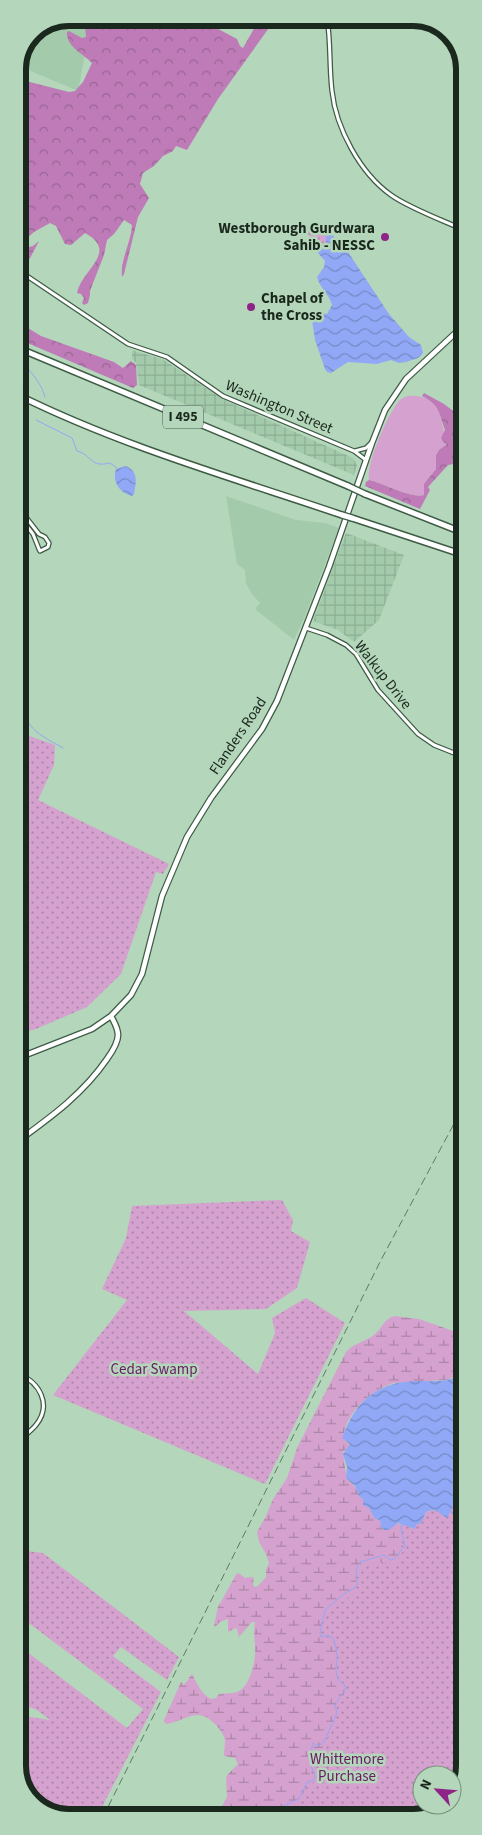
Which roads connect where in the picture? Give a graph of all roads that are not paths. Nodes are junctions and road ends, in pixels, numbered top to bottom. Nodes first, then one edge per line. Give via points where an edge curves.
1 (329, 26) edge
2 (456, 226) edge
3 (26, 275) edge
4 (456, 332) edge
5 (26, 351) edge
6 (26, 399) edge
7 (372, 443) junction
8 (354, 451) junction
9 (366, 460) junction
10 (26, 516) edge
11 (26, 525) edge
12 (456, 530) edge
13 (456, 552) edge
14 (306, 628) junction
15 (456, 754) edge
16 (111, 1016) junction
17 (26, 1055) edge
18 (26, 1135) edge
19 (26, 1379) edge
20 (26, 1434) edge

1 - 2 street via 332,92 349,146 391,196
3 - 8 street, Washington Street via 128,344 167,358 223,396
4 - 7 main road, Flanders Road via 399,388 385,410
5 - 12 highway, I 495, bridge
6 - 13 highway, bridge via 131,444
7 - 8 street
7 - 9 main road, Flanders Road
8 - 9 street, Washington Street
9 - 14 main road, Flanders Road
10 - 11 street via 48,540 48,547 40,551
14 - 15 street, Walkup Drive via 346,645 356,654 378,690 418,734
14 - 16 main road, Flanders Road via 272,713 211,798 187,838 162,896 142,974 131,995
16 - 17 main road, Flanders Road via 92,1029
16 - 18 main road via 118,1037 104,1063 72,1100
19 - 20 street via 39,1390 43,1405 37,1424

